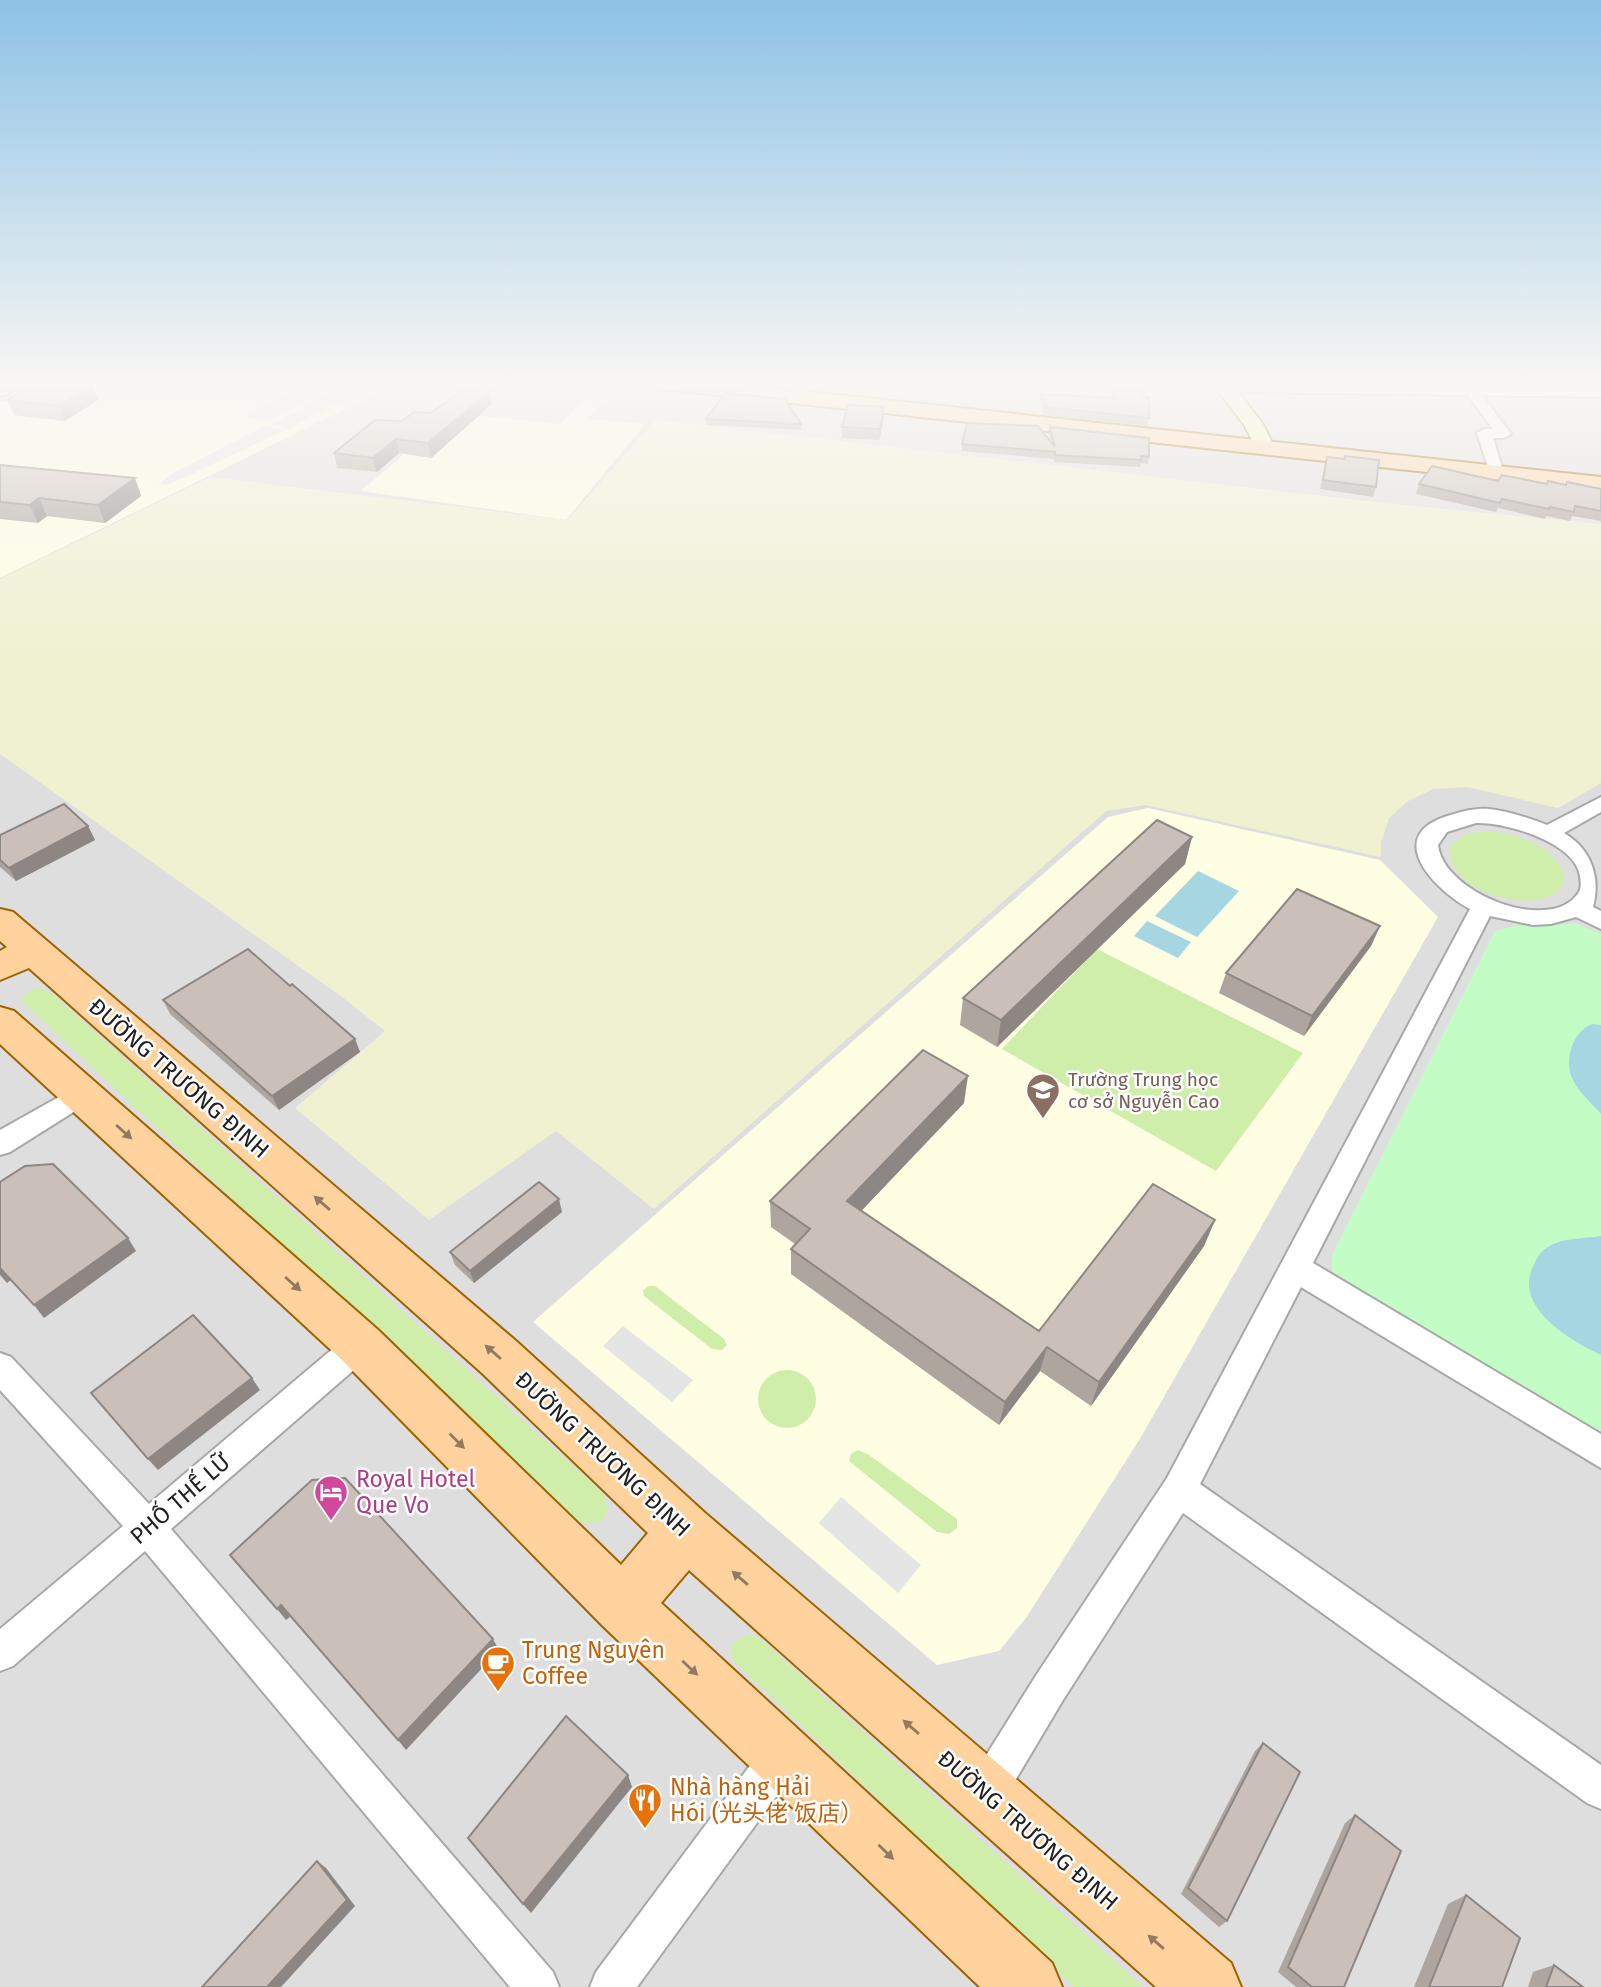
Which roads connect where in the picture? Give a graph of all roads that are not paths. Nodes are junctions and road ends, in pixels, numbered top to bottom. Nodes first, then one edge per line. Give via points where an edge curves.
1 (1521, 476) edge
2 (1601, 485) edge
3 (1601, 803) edge
4 (1549, 834) junction
5 (1484, 905) junction
6 (1577, 908) junction
7 (1601, 921) edge
8 (10, 946) edge
9 (0, 1021) edge
10 (82, 1094) junction
11 (0, 1144) edge
12 (1295, 1268) junction
13 (360, 1345) junction
14 (0, 1367) edge
15 (1601, 1452) edge
16 (1179, 1490) junction
17 (148, 1528) junction
18 (686, 1532) junction
19 (622, 1605) junction
20 (0, 1653) edge
21 (783, 1754) junction
22 (1601, 1789) edge
23 (986, 1792) junction
24 (538, 1987) edge
25 (611, 1987) edge
26 (1028, 1987) edge
27 (1207, 1987) edge

1 - 2 main road
3 - 4 street
4 - 5 street via 1520,822 1479,816 1454,820 1435,830 1427,845 1436,871 1456,890
4 - 6 street via 1576,853 1591,876 1588,897
5 - 6 street via 1535,916
5 - 12 street
6 - 7 street
18 -> 8 main road, ĐƯỜNG TRƯƠNG ĐỊNH via 499,1357
9 - 10 main road
10 - 11 street
10 -> 13 main road
12 - 15 street
12 - 16 street
13 - 17 street, PHỐ THẾ LỮ
13 -> 19 main road
14 - 17 street
16 - 22 street
16 - 23 street
17 - 20 street, PHỐ THẾ LỮ
17 - 24 street
18 - 19 main road
23 -> 18 main road, ĐƯỜNG TRƯƠNG ĐỊNH
19 -> 21 main road
21 - 25 street
21 -> 26 main road
27 -> 23 main road, ĐƯỜNG TRƯƠNG ĐỊNH

